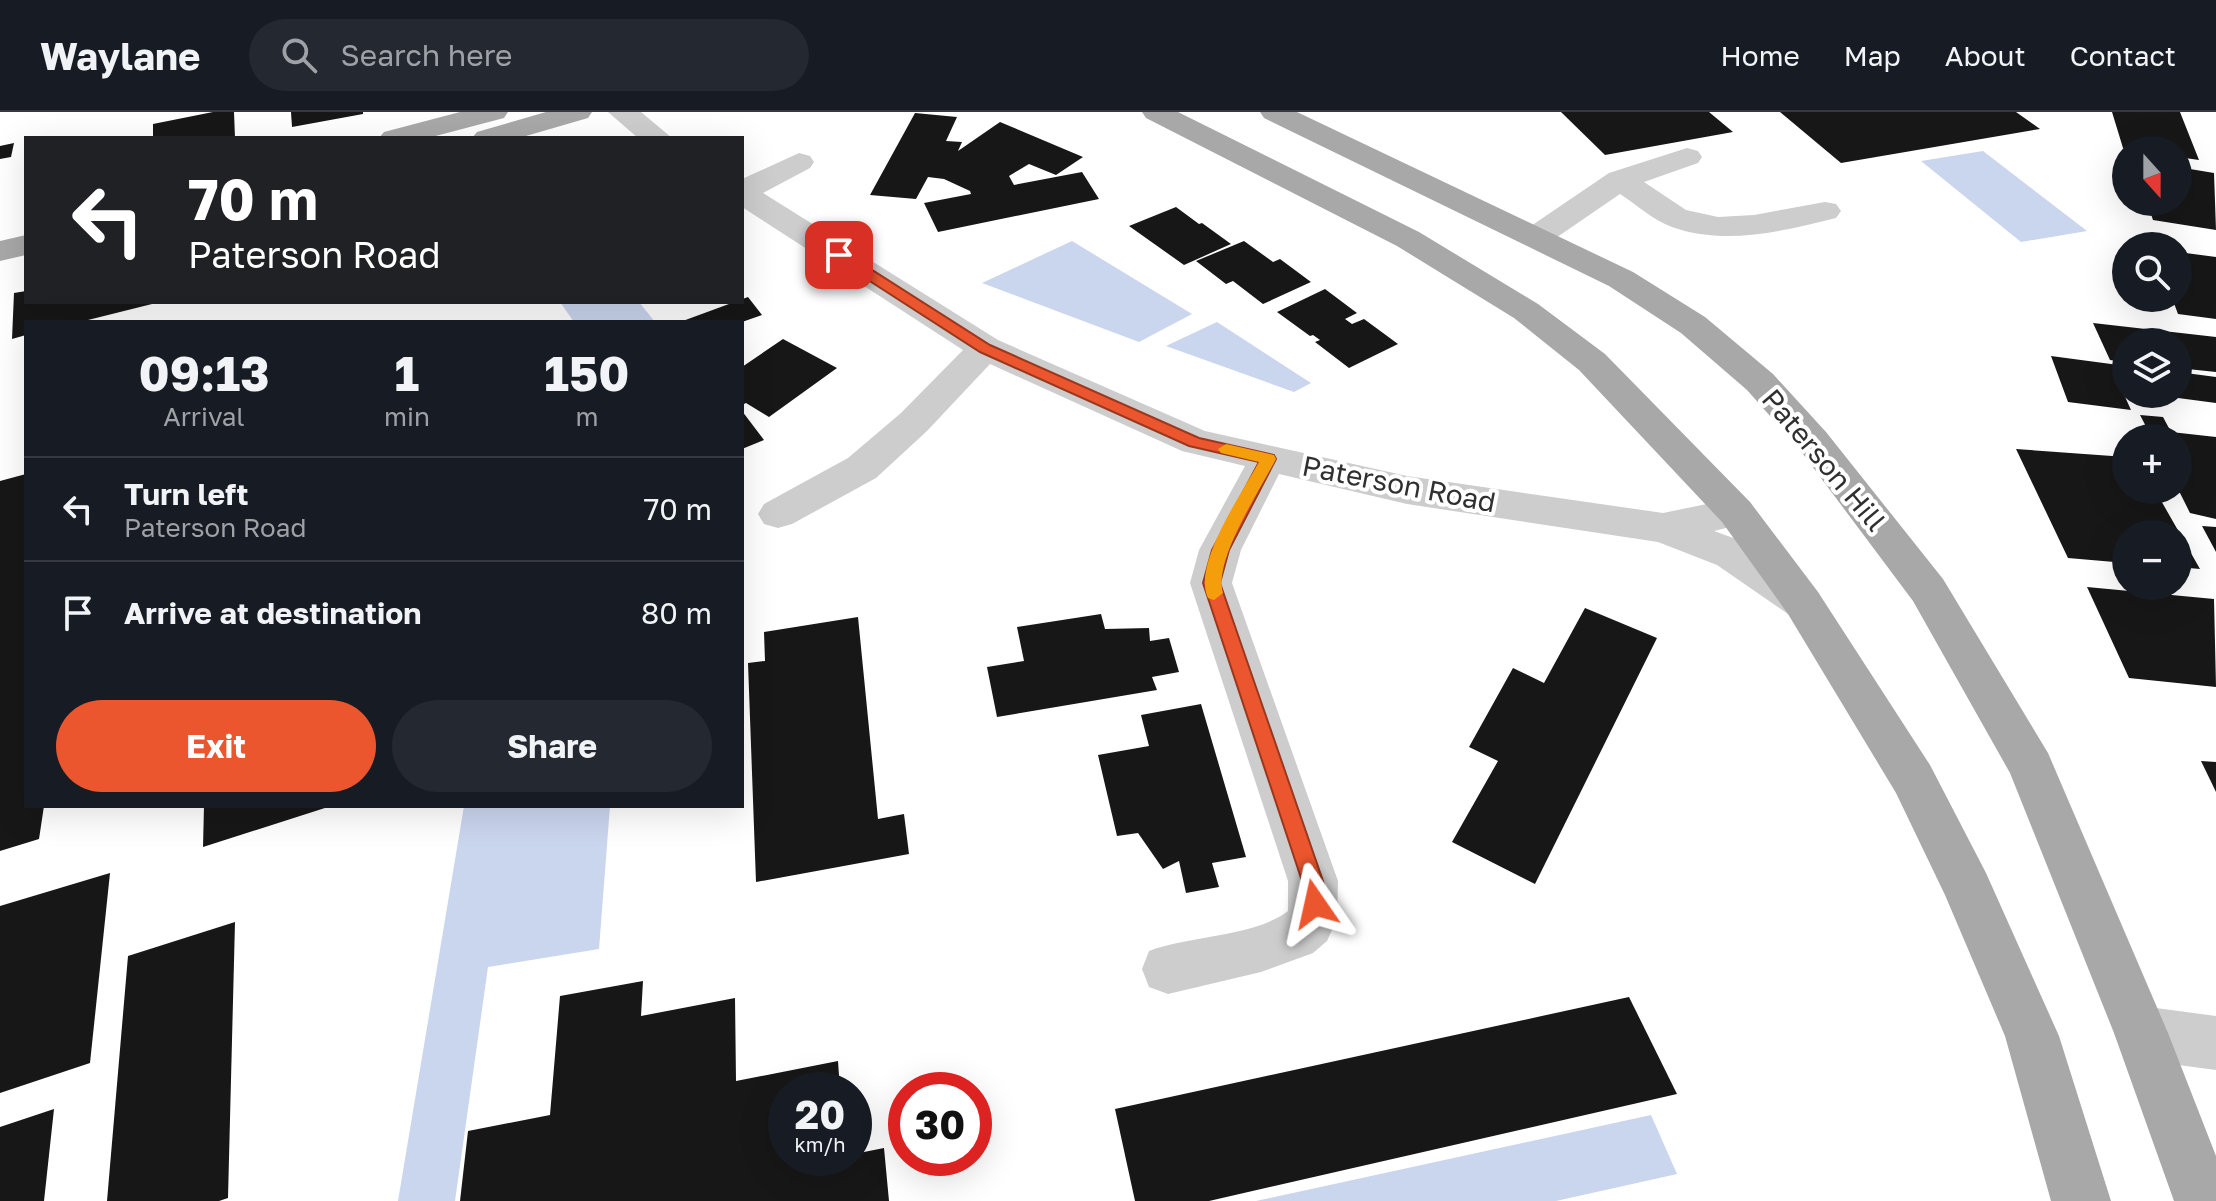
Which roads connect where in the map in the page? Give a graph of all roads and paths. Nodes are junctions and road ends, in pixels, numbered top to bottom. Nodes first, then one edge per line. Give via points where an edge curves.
1 (494, 112) edge
2 (578, 112) edge
3 (622, 112) edge
4 (1156, 112) edge
5 (1274, 112) edge
6 (402, 136) edge
7 (494, 136) edge
8 (654, 136) edge
9 (1687, 157) dead end
10 (799, 162) dead end
11 (1620, 180) junction
12 (744, 191) edge
13 (744, 193) edge
14 (1825, 211) dead end
15 (24, 223) edge
16 (0, 229) edge
17 (1536, 237) junction
18 (24, 245) edge
19 (0, 251) edge
20 (985, 348) junction
21 (1268, 459) junction
22 (1736, 512) junction
23 (778, 514) dead end
24 (1663, 528) junction
25 (1803, 603) junction
26 (1168, 969) dead end
27 (2141, 1033) junction
28 (2216, 1043) edge
29 (2081, 1201) edge
30 (2204, 1201) edge

1 - 6 main road
2 - 7 main road
3 - 8 street
4 - 22 main road via 1408,239 1526,311 1592,362
5 - 17 main road, Paterson Hill
9 - 11 street
10 - 12 street
11 - 14 street via 1683,220 1716,225 1753,226
11 - 17 street
13 - 20 street, Paterson Road
15 - 16 main road
17 - 27 main road, Paterson Hill via 1621,279 1681,317 1760,382 1919,577 2031,767
18 - 19 main road
20 - 21 street, Paterson Road via 1195,442
20 - 23 street via 862,468
21 - 24 street, Paterson Road via 1407,490
21 - 26 street via 1220,550 1211,583 1313,881 1315,904 1307,928 1284,941
22 - 24 street, Paterson Road
22 - 25 main road
24 - 25 street via 1732,554
25 - 29 main road via 1913,779 1968,889 2032,1036
27 - 28 street
27 - 30 main road

